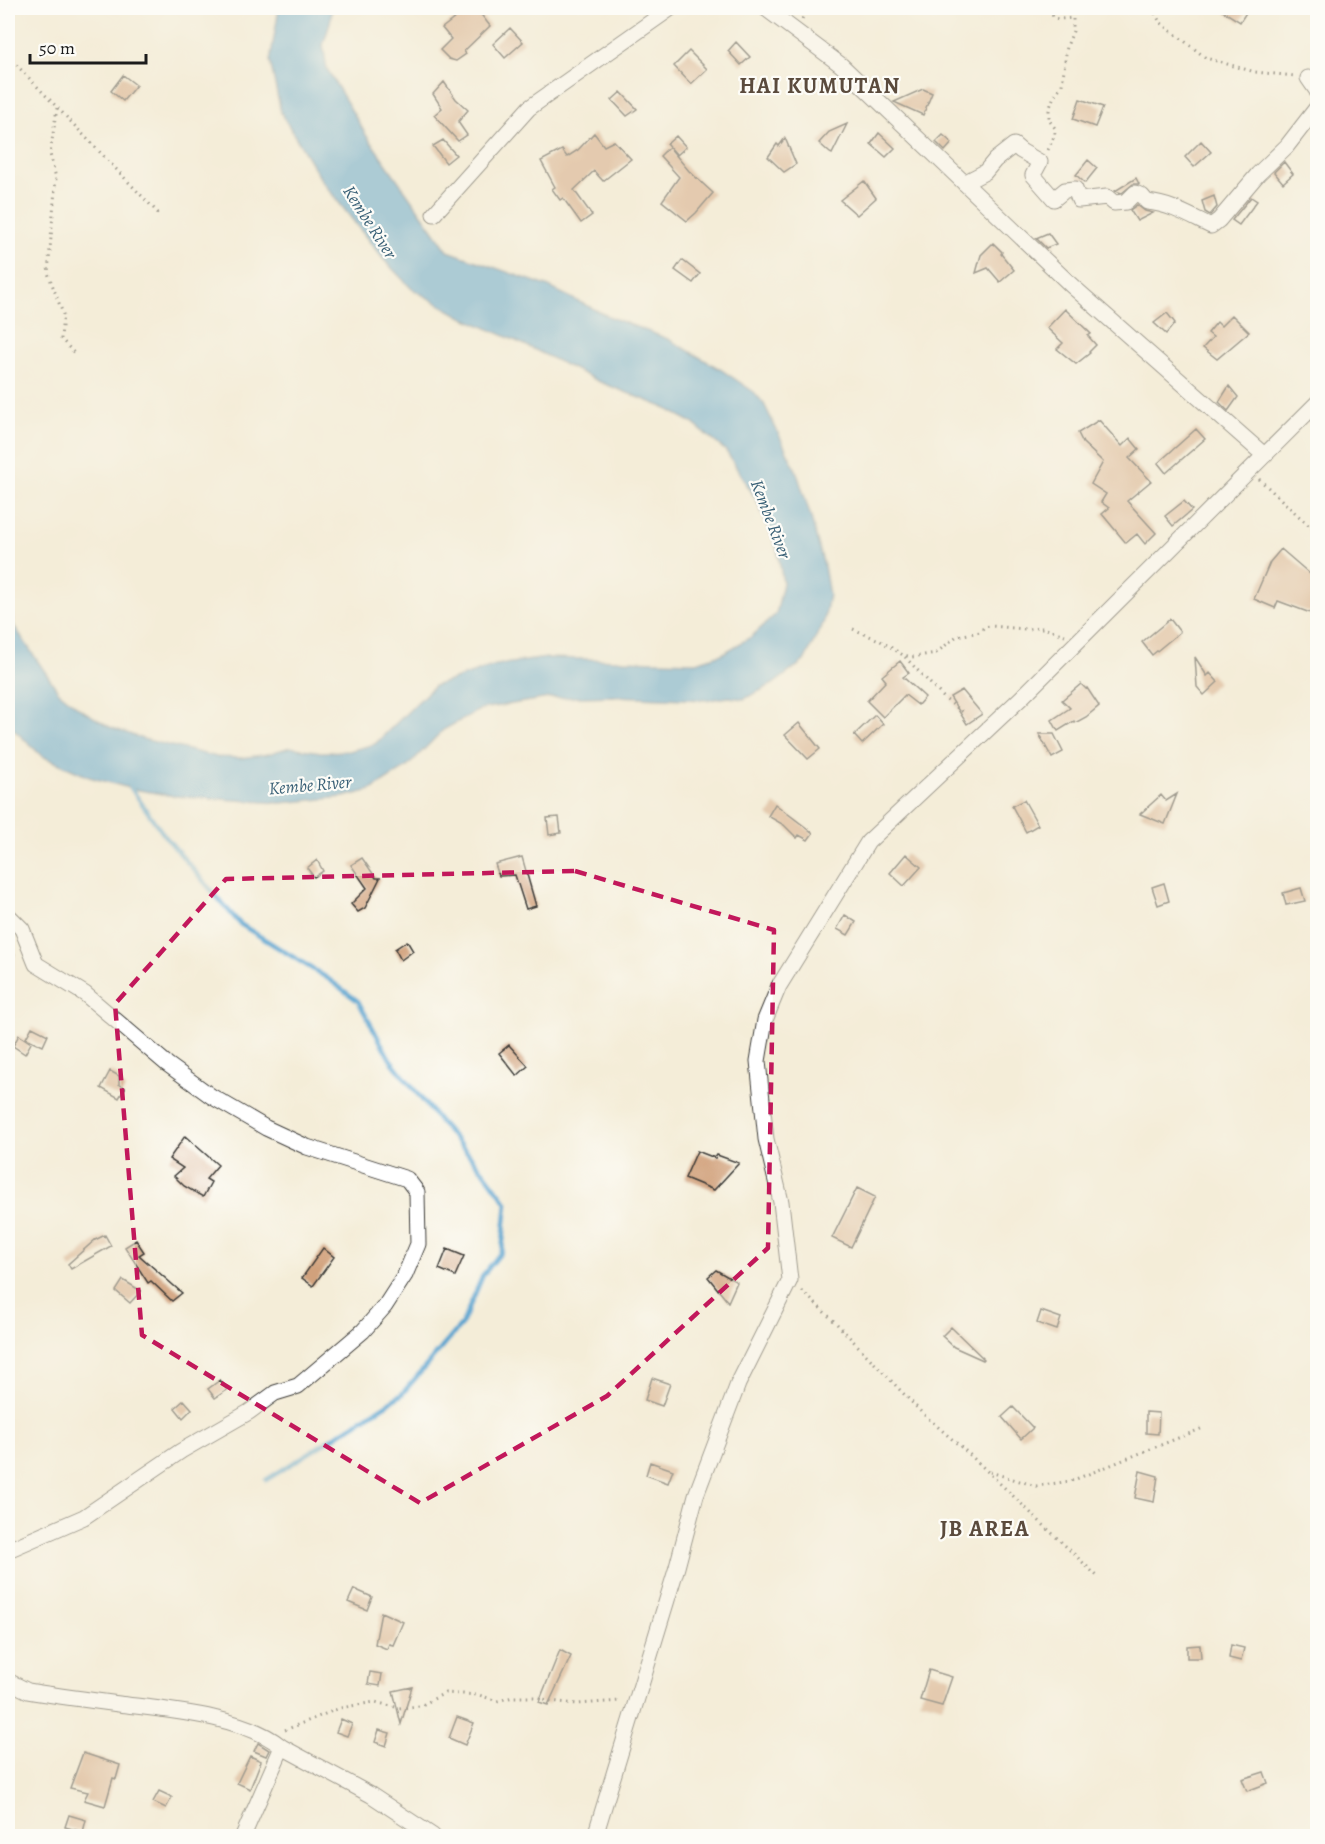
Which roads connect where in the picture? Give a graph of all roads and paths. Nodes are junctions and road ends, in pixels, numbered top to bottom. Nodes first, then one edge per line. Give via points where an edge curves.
1 (671, 8) edge
2 (765, 8) edge
3 (1051, 8) edge
4 (1152, 8) edge
5 (8, 56) edge
6 (1308, 78) joint
7 (1317, 94) edge
8 (1317, 106) edge
9 (57, 108) junction
10 (1040, 162) junction
11 (964, 183) junction
12 (434, 214) dead end
13 (160, 215) dead end
14 (76, 355) dead end
15 (1317, 402) edge
16 (1264, 455) junction
17 (1249, 470) junction
18 (1317, 534) edge
19 (854, 629) dead end
20 (1078, 641) junction
21 (903, 655) junction
22 (963, 712) dead end
23 (8, 915) edge
24 (790, 1280) junction
25 (1203, 1428) dead end
26 (988, 1472) junction
27 (8, 1550) edge
28 (1097, 1576) dead end
29 (8, 1681) edge
30 (637, 1698) junction
31 (277, 1742) junction
32 (243, 1836) edge
33 (433, 1836) edge
34 (595, 1836) edge

1 - 12 street via 529,108
2 - 11 street via 841,65
3 - 10 path via 1053,18 1073,18 1073,31 1062,85 1049,110 1055,134
4 - 6 path via 1160,22 1206,58 1254,72
5 - 9 path
6 - 7 street
8 - 10 street via 1287,146 1210,226 1177,209 1147,202 1135,193 1126,202 1114,202 1107,197 1079,200 1075,189 1065,190 1054,199 1033,176
9 - 13 path
9 - 14 path via 50,154 56,178 48,273 63,314 61,339
10 - 11 street via 1014,145 985,172
11 - 16 street via 1071,285
15 - 16 street
16 - 17 street
17 - 18 path
17 - 20 street
19 - 21 path
20 - 21 path via 1043,628 991,626 957,636 936,653
20 - 24 street via 868,842 779,986 765,1020 758,1061 766,1139 781,1202
21 - 22 path
23 - 27 street via 22,929 36,964 85,994 167,1064 266,1128 307,1147 407,1179 417,1192 419,1214 418,1244 405,1275 363,1331 330,1360 297,1386 275,1393 84,1517
24 - 26 path via 922,1413
24 - 30 street via 738,1384 696,1495
25 - 26 path via 1071,1481 1036,1486
26 - 28 path
29 - 31 street via 28,1691 227,1722
30 - 31 path via 577,1704 538,1697 497,1701 479,1695 445,1693 420,1706 399,1708 375,1702 340,1708 292,1726
30 - 34 street
31 - 32 street
31 - 33 street

